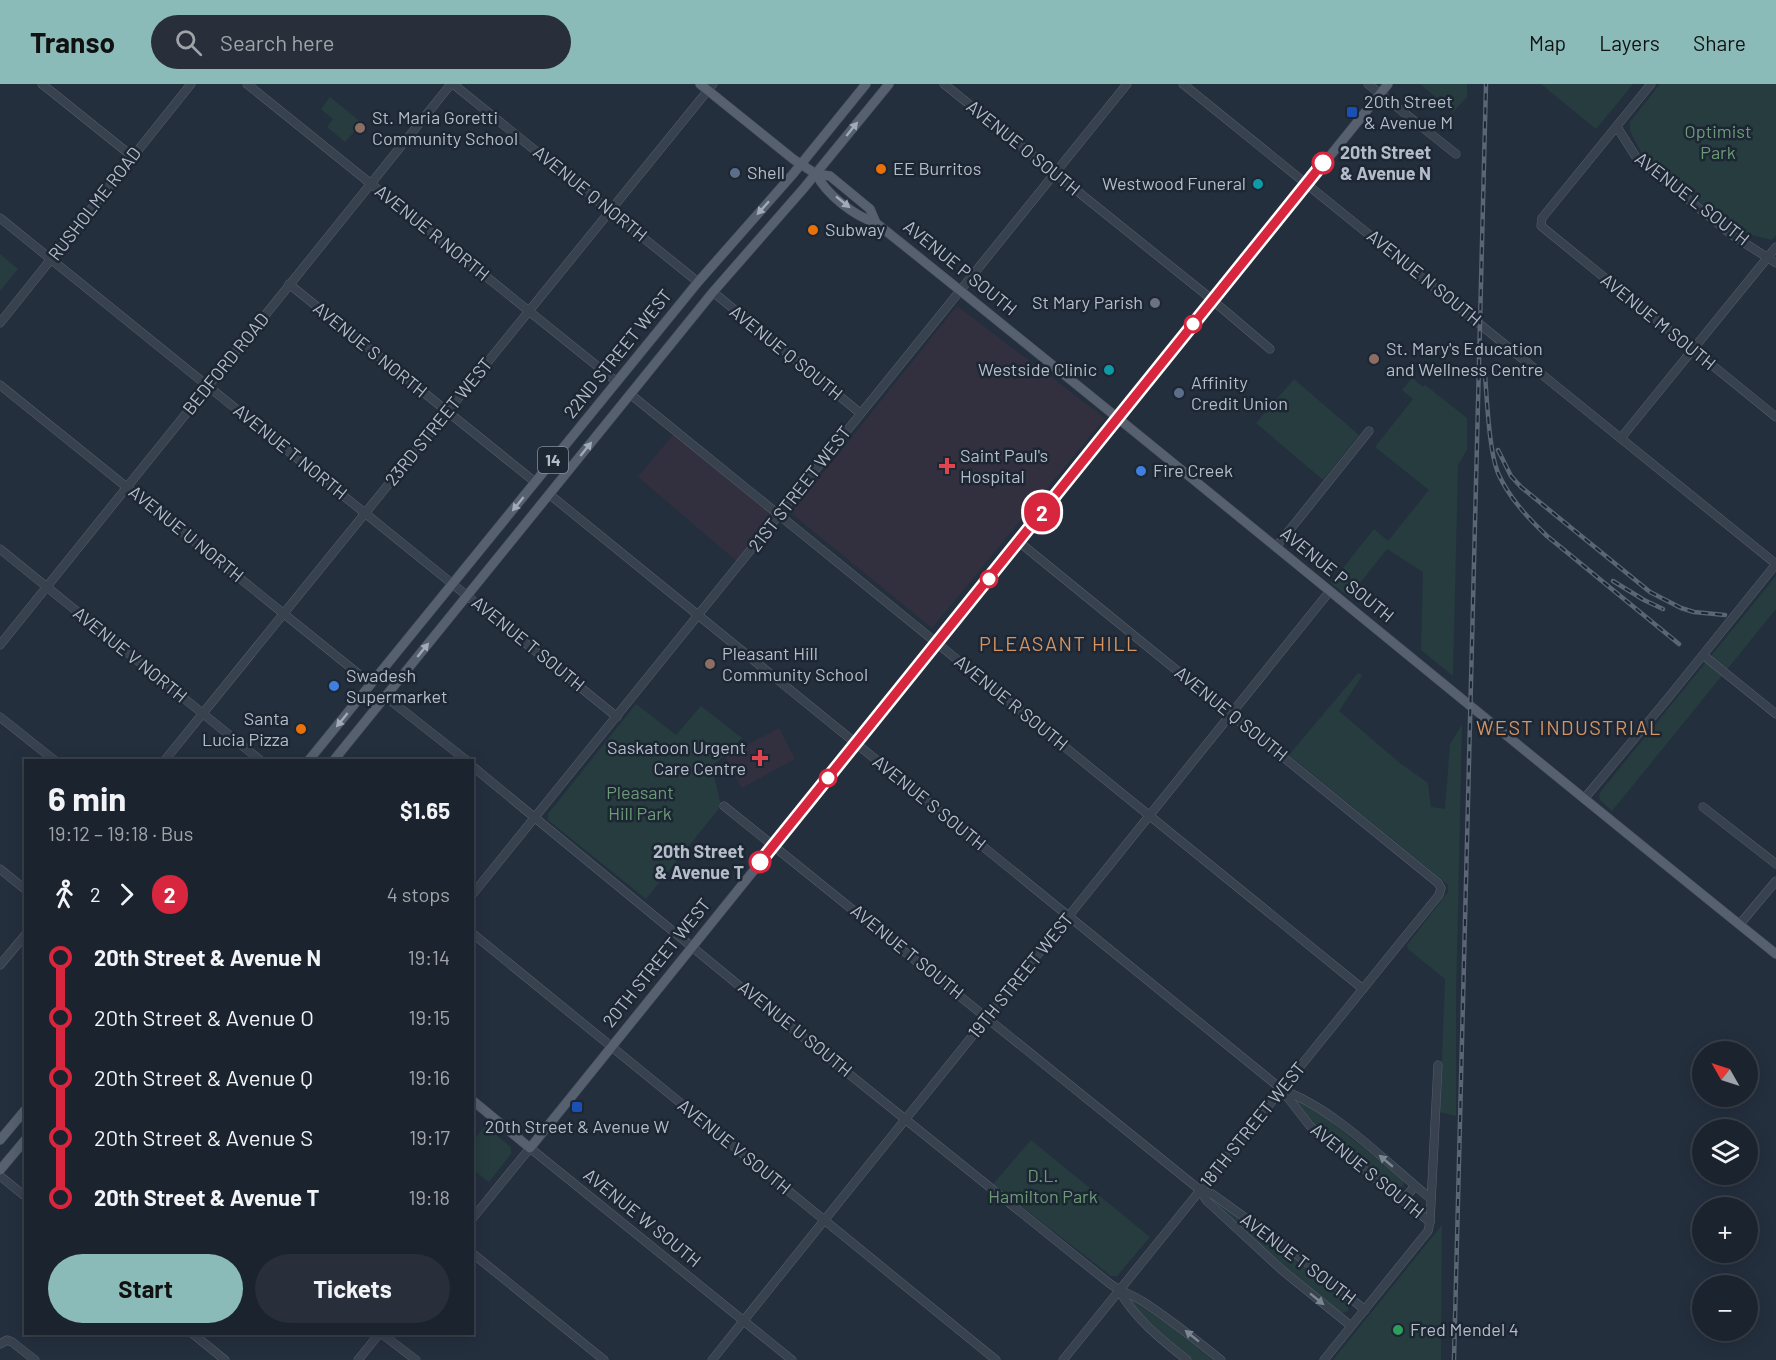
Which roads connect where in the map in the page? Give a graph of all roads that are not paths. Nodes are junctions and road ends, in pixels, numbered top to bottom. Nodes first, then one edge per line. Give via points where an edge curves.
1 (42, 84) edge
2 (191, 84) edge
3 (247, 84) edge
4 (452, 84) edge
5 (700, 84) edge
6 (866, 84) edge
7 (889, 84) edge
8 (944, 84) edge
9 (1127, 84) edge
10 (1183, 84) edge
11 (1368, 84) edge
12 (1388, 84) edge
13 (1651, 84) edge
14 (711, 87) edge
15 (1380, 94) junction
16 (1617, 128) junction
17 (1456, 154) dead end
18 (133, 157) junction
19 (801, 164) junction
20 (816, 174) junction
21 (1054, 174) junction
22 (371, 184) junction
23 (1307, 184) junction
24 (610, 211) junction
25 (0, 218) edge
26 (1776, 247) edge
27 (1768, 256) junction
28 (51, 260) junction
29 (1776, 263) edge
30 (698, 282) junction
31 (290, 284) junction
32 (960, 289) junction
33 (712, 292) junction
34 (1212, 300) junction
35 (529, 311) junction
36 (0, 324) edge
37 (1270, 349) dead end
38 (1692, 349) junction
39 (617, 382) junction
40 (0, 385) edge
41 (209, 386) junction
42 (630, 394) junction
43 (447, 412) junction
44 (860, 413) junction
45 (1776, 417) edge
46 (1118, 418) junction
47 (1369, 431) dead end
48 (1621, 438) junction
49 (535, 483) junction
50 (127, 487) junction
51 (549, 494) junction
52 (366, 513) junction
53 (779, 514) junction
54 (1019, 542) junction
55 (1276, 547) junction
56 (0, 549) edge
57 (1776, 564) edge
58 (453, 584) junction
59 (46, 587) junction
60 (1329, 592) junction
61 (468, 595) junction
62 (284, 614) junction
63 (698, 616) junction
64 (937, 644) junction
65 (0, 645) edge
66 (1703, 655) junction
67 (371, 684) junction
68 (386, 697) junction
69 (202, 714) junction
70 (1776, 714) edge
71 (1231, 715) junction
72 (0, 717) edge
73 (617, 717) junction
74 (856, 745) junction
75 (53, 759) edge
76 (166, 759) edge
77 (259, 759) edge
78 (310, 759) edge
79 (335, 759) edge
80 (465, 759) edge
81 (474, 768) edge
82 (1584, 799) junction
83 (724, 806) dead end
84 (1703, 807) dead end
85 (1150, 816) junction
86 (536, 817) junction
87 (774, 845) junction
88 (1776, 864) edge
89 (0, 869) edge
90 (1776, 881) edge
91 (24, 888) edge
92 (1441, 888) joint
93 (474, 893) edge
94 (1069, 916) junction
95 (1740, 924) junction
96 (474, 935) edge
97 (24, 936) edge
98 (692, 946) junction
99 (1776, 954) edge
100 (0, 965) edge
101 (1363, 989) junction
102 (988, 1017) junction
103 (612, 1047) junction
104 (1438, 1065) dead end
105 (1282, 1090) junction
106 (474, 1102) edge
107 (24, 1111) edge
108 (906, 1119) junction
109 (0, 1140) edge
110 (24, 1141) edge
111 (530, 1148) junction
112 (0, 1170) edge
113 (0, 1176) edge
114 (1415, 1186) junction
115 (1200, 1190) junction
116 (24, 1195) edge
117 (1431, 1198) junction
118 (1403, 1200) junction
119 (474, 1217) edge
120 (824, 1220) junction
121 (1430, 1222) junction
122 (474, 1255) edge
123 (1119, 1290) junction
124 (1365, 1310) junction
125 (744, 1321) junction
126 (1351, 1326) junction
127 (194, 1335) edge
128 (380, 1335) edge
129 (382, 1335) edge
130 (3, 1342) edge
131 (35, 1360) edge
132 (225, 1360) edge
133 (358, 1360) edge
134 (416, 1360) edge
135 (604, 1360) edge
136 (712, 1360) edge
137 (792, 1360) edge
138 (996, 1360) edge
139 (1063, 1360) edge
140 (1187, 1360) edge
141 (1221, 1360) edge
142 (1324, 1360) edge

1 - 18 street
2 - 18 street, RUSHOLME ROAD
3 - 22 street, AVENUE R NORTH
4 - 22 street, BEDFORD ROAD
4 - 24 street, AVENUE Q NORTH
5 - 14 main road, AVENUE P SOUTH
6 - 19 main road, 22ND STREET WEST / 14
20 -> 7 main road, 22ND STREET WEST / 14
8 - 21 street, AVENUE O SOUTH
9 - 21 street, 21ST STREET WEST
10 - 23 street, AVENUE N SOUTH
11 - 15 street
12 - 15 main road, 20TH STREET WEST
13 - 16 street
14 - 19 main road, AVENUE P SOUTH
14 - 24 street, 23RD STREET WEST
15 - 17 street
15 - 23 main road, 20TH STREET WEST
16 - 27 street, AVENUE L SOUTH via 1636,157 1732,235
16 - 38 street, AVENUE M SOUTH via 1542,218 1541,226
18 - 28 street, RUSHOLME ROAD
19 - 20 main road, AVENUE P SOUTH
19 -> 30 main road, 22ND STREET WEST / 14
20 - 32 main road, AVENUE P SOUTH via 822,186
20 - 33 main road, 22ND STREET WEST / 14
21 - 32 street, 21ST STREET WEST
21 - 34 street, AVENUE O SOUTH
22 - 31 street, BEDFORD ROAD
22 - 35 street, AVENUE R NORTH
23 - 34 main road, 20TH STREET WEST
23 - 48 street, AVENUE N SOUTH
24 - 30 street, AVENUE Q NORTH
24 - 35 street, 23RD STREET WEST
25 - 28 street, AVENUE T NORTH
26 - 27 street
27 - 29 street, AVENUE L SOUTH
27 - 38 street
28 - 36 street, RUSHOLME ROAD
28 - 41 street, AVENUE T NORTH
30 - 39 main road, 22ND STREET WEST / 14
31 - 41 street, BEDFORD ROAD
31 - 43 street, AVENUE S NORTH
32 - 44 street, 21ST STREET WEST
32 - 46 main road, AVENUE P SOUTH
33 - 42 main road, 22ND STREET WEST / 14
33 - 44 street, AVENUE Q SOUTH
34 - 37 street, AVENUE O SOUTH
34 - 46 main road, 20TH STREET WEST
35 - 39 street, AVENUE R NORTH
35 - 43 street, 23RD STREET WEST
38 - 45 street, AVENUE M SOUTH
38 - 48 street
39 - 49 main road, 22ND STREET WEST / 14
40 - 50 street, AVENUE U NORTH
41 - 50 street, BEDFORD ROAD
41 - 52 street, AVENUE T NORTH
51 -> 42 main road, 22ND STREET WEST / 14
42 - 53 street, AVENUE R SOUTH
43 - 49 street, AVENUE S NORTH
43 - 52 street, 23RD STREET WEST
44 - 53 street, 21ST STREET WEST
46 - 54 main road, 20TH STREET WEST
46 - 55 main road, AVENUE P SOUTH
47 - 55 street
48 - 57 street, AVENUE N SOUTH
49 -> 58 main road, 22ND STREET WEST / 14
50 - 59 street, BEDFORD ROAD
50 - 62 street, AVENUE U NORTH
51 - 61 main road, 22ND STREET WEST / 14
51 - 63 street, AVENUE S SOUTH
52 - 58 street, AVENUE T NORTH
52 - 62 street, 23RD STREET WEST
53 - 63 street, 21ST STREET WEST
53 - 64 street, AVENUE R SOUTH
54 - 64 main road, 20TH STREET WEST
54 - 71 street, AVENUE Q SOUTH
55 - 60 main road, AVENUE P SOUTH
56 - 59 street, AVENUE V NORTH
57 - 66 street
58 - 61 street, AVENUE T NORTH
58 - 67 main road, 22ND STREET WEST / 14
59 - 65 street, BEDFORD ROAD
59 - 69 street, AVENUE V NORTH
60 - 71 street, 19TH STREET WEST
60 - 82 main road, AVENUE P SOUTH
68 -> 61 main road, 22ND STREET WEST / 14
61 - 73 street, AVENUE T SOUTH
62 - 67 street, AVENUE U NORTH
62 - 69 street, 23RD STREET WEST
63 - 73 street, 21ST STREET WEST
63 - 74 street, AVENUE S SOUTH
64 - 74 main road, 20TH STREET WEST
64 - 85 street, AVENUE R SOUTH
66 - 70 street
66 - 82 street
67 -> 78 main road, 22ND STREET WEST / 14
68 - 79 main road, 22ND STREET WEST / 14
68 - 80 street
69 - 76 street, 23RD STREET WEST
69 - 77 street, AVENUE V NORTH
71 - 85 street, 19TH STREET WEST
71 - 92 street, AVENUE Q SOUTH
72 - 75 street
73 - 86 street, 21ST STREET WEST
74 - 87 main road, 20TH STREET WEST
74 - 94 street, AVENUE S SOUTH
81 - 86 street, AVENUE U SOUTH
82 - 95 main road, AVENUE P SOUTH
83 - 87 street, AVENUE T SOUTH
84 - 88 street
85 - 94 street, 19TH STREET WEST
85 - 101 street, AVENUE R SOUTH
86 - 93 street, 21ST STREET WEST
86 - 98 street, AVENUE U SOUTH
87 - 98 main road, 20TH STREET WEST
87 - 102 street, AVENUE T SOUTH
89 - 91 street
90 - 95 street
92 - 101 street, 18TH STREET WEST
94 - 102 street, 19TH STREET WEST
94 - 105 street, AVENUE S SOUTH
95 - 99 main road, AVENUE P SOUTH
96 - 103 street, AVENUE V SOUTH
97 - 100 street
98 - 103 main road, 20TH STREET WEST
98 - 108 street, AVENUE U SOUTH
101 - 105 street, 18TH STREET WEST
102 - 108 street, 19TH STREET WEST
102 - 115 street, AVENUE T SOUTH
103 - 111 main road, 20TH STREET WEST
103 - 120 street, AVENUE V SOUTH
104 - 117 street
114 -> 105 street, AVENUE S SOUTH via 1327,1113
105 - 115 street, 18TH STREET WEST
105 - 118 street, AVENUE S SOUTH via 1310,1126
106 - 111 main road, AVENUE W SOUTH
107 - 109 main road
108 - 120 street, 19TH STREET WEST
108 - 123 street, AVENUE U SOUTH
110 - 112 main road
111 - 119 street, 20TH STREET WEST
111 - 125 street, AVENUE W SOUTH
113 - 116 street
114 - 117 street, AVENUE S SOUTH
114 - 118 street
115 - 123 street, 18TH STREET WEST
115 - 124 street, AVENUE T SOUTH via 1212,1194 1296,1254
115 -> 126 street, AVENUE T SOUTH via 1283,1271
117 - 121 street
118 - 121 street, AVENUE S SOUTH
120 - 125 street, 19TH STREET WEST
120 - 138 street, AVENUE V SOUTH
121 - 124 street via 1428,1231
122 - 135 street
123 - 139 street, 18TH STREET WEST
123 - 140 street, AVENUE U SOUTH via 1126,1303 1159,1337
141 -> 123 street, AVENUE U SOUTH via 1173,1322
124 - 126 street
125 - 136 street, 19TH STREET WEST
125 - 137 street, AVENUE W SOUTH
126 - 142 street
127 - 132 street
128 - 133 street
129 - 134 street
130 - 131 street via 12,1342

